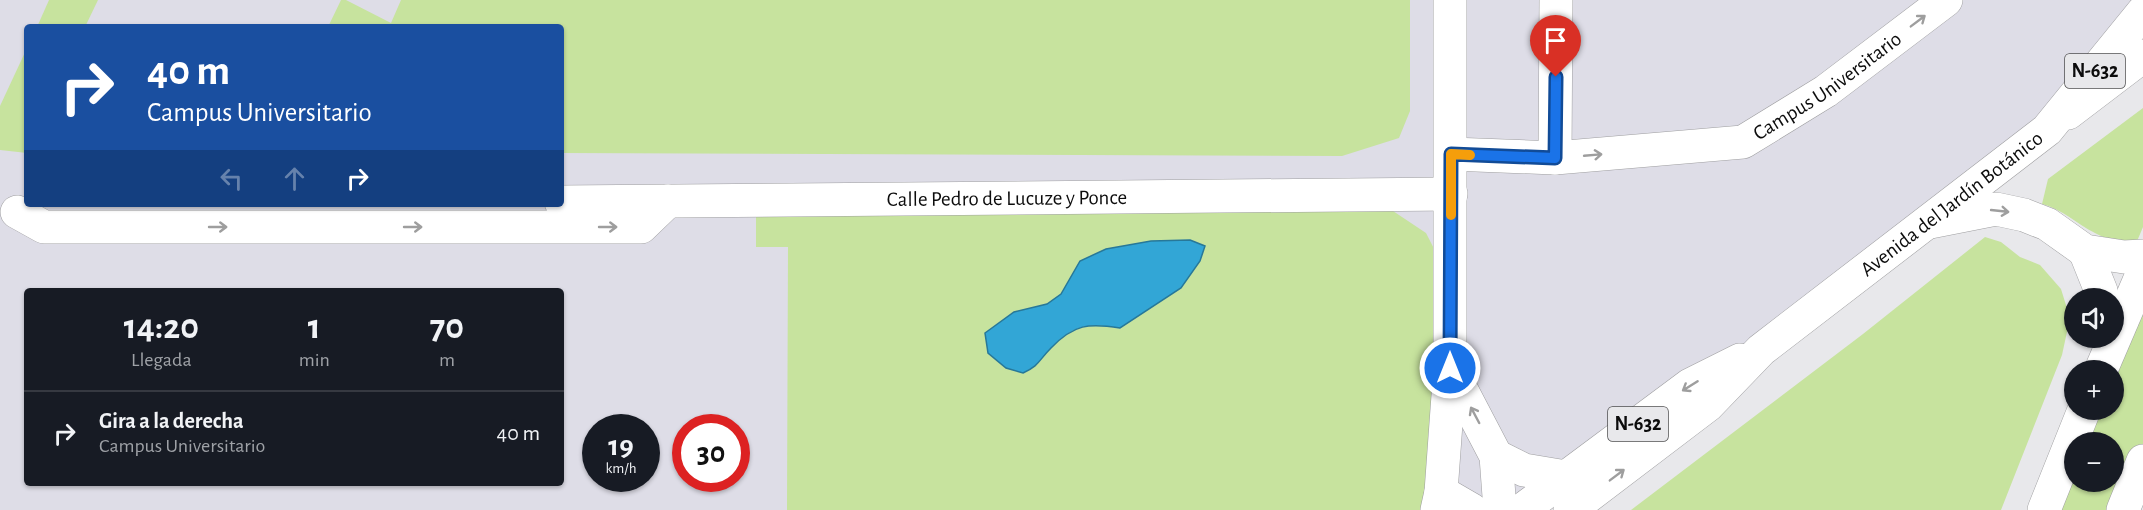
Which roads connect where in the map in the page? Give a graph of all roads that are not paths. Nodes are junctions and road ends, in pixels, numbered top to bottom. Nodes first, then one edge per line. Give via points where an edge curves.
1 (1450, 0) edge
2 (1556, 0) edge
3 (1946, 0) edge
4 (2143, 12) edge
5 (2143, 56) edge
6 (2047, 130) junction
7 (1451, 154) junction
8 (1555, 158) junction
9 (1451, 194) junction
10 (668, 201) junction
11 (564, 202) edge
12 (163, 207) edge
13 (8, 212) edge
14 (1923, 224) junction
15 (2085, 251) junction
16 (2143, 256) edge
17 (2143, 272) edge
18 (2100, 288) edge
19 (1761, 350) junction
20 (2103, 356) edge
21 (1450, 368) junction
22 (2081, 420) edge
23 (1496, 456) junction
24 (2143, 460) edge
25 (1566, 477) junction
26 (1439, 501) edge
27 (1472, 510) edge
28 (1500, 510) edge
29 (1522, 510) edge
30 (1570, 510) edge
31 (2044, 510) edge
32 (2123, 510) edge

1 - 7 main road
2 - 8 main road
8 -> 3 main road, Campus Universitario via 1743,142 1826,91
4 - 6 main road, N-632
5 - 6 main road, Avenida del Jardín Botánico
6 - 14 main road, Avenida del Jardín Botánico / N-632
7 - 8 main road, Campus Universitario
7 - 9 main road
9 - 10 main road, Calle Pedro de Lucuze y Ponce
9 - 21 main road
10 - 11 main road, Calle Pedro de Lucuze y Ponce
13 -> 10 main road via 44,227 641,227
12 - 13 main road
14 -> 15 main road, N-632 via 1995,209 2048,224
14 - 19 main road, Avenida del Jardín Botánico / N-632
15 - 16 main road, N-632
15 - 18 main road
17 - 20 main road
19 -> 25 main road, Avenida del Jardín Botánico / N-632 via 1690,385
30 -> 19 main road, Avenida del Jardín Botánico / N-632 via 1708,405
23 -> 21 main road
21 - 26 main road
22 - 31 main road
23 - 25 main road via 1524,470
23 - 28 main road
24 - 32 main road
25 - 29 main road, Avenida del Jardín Botánico / N-632
26 - 27 main road

